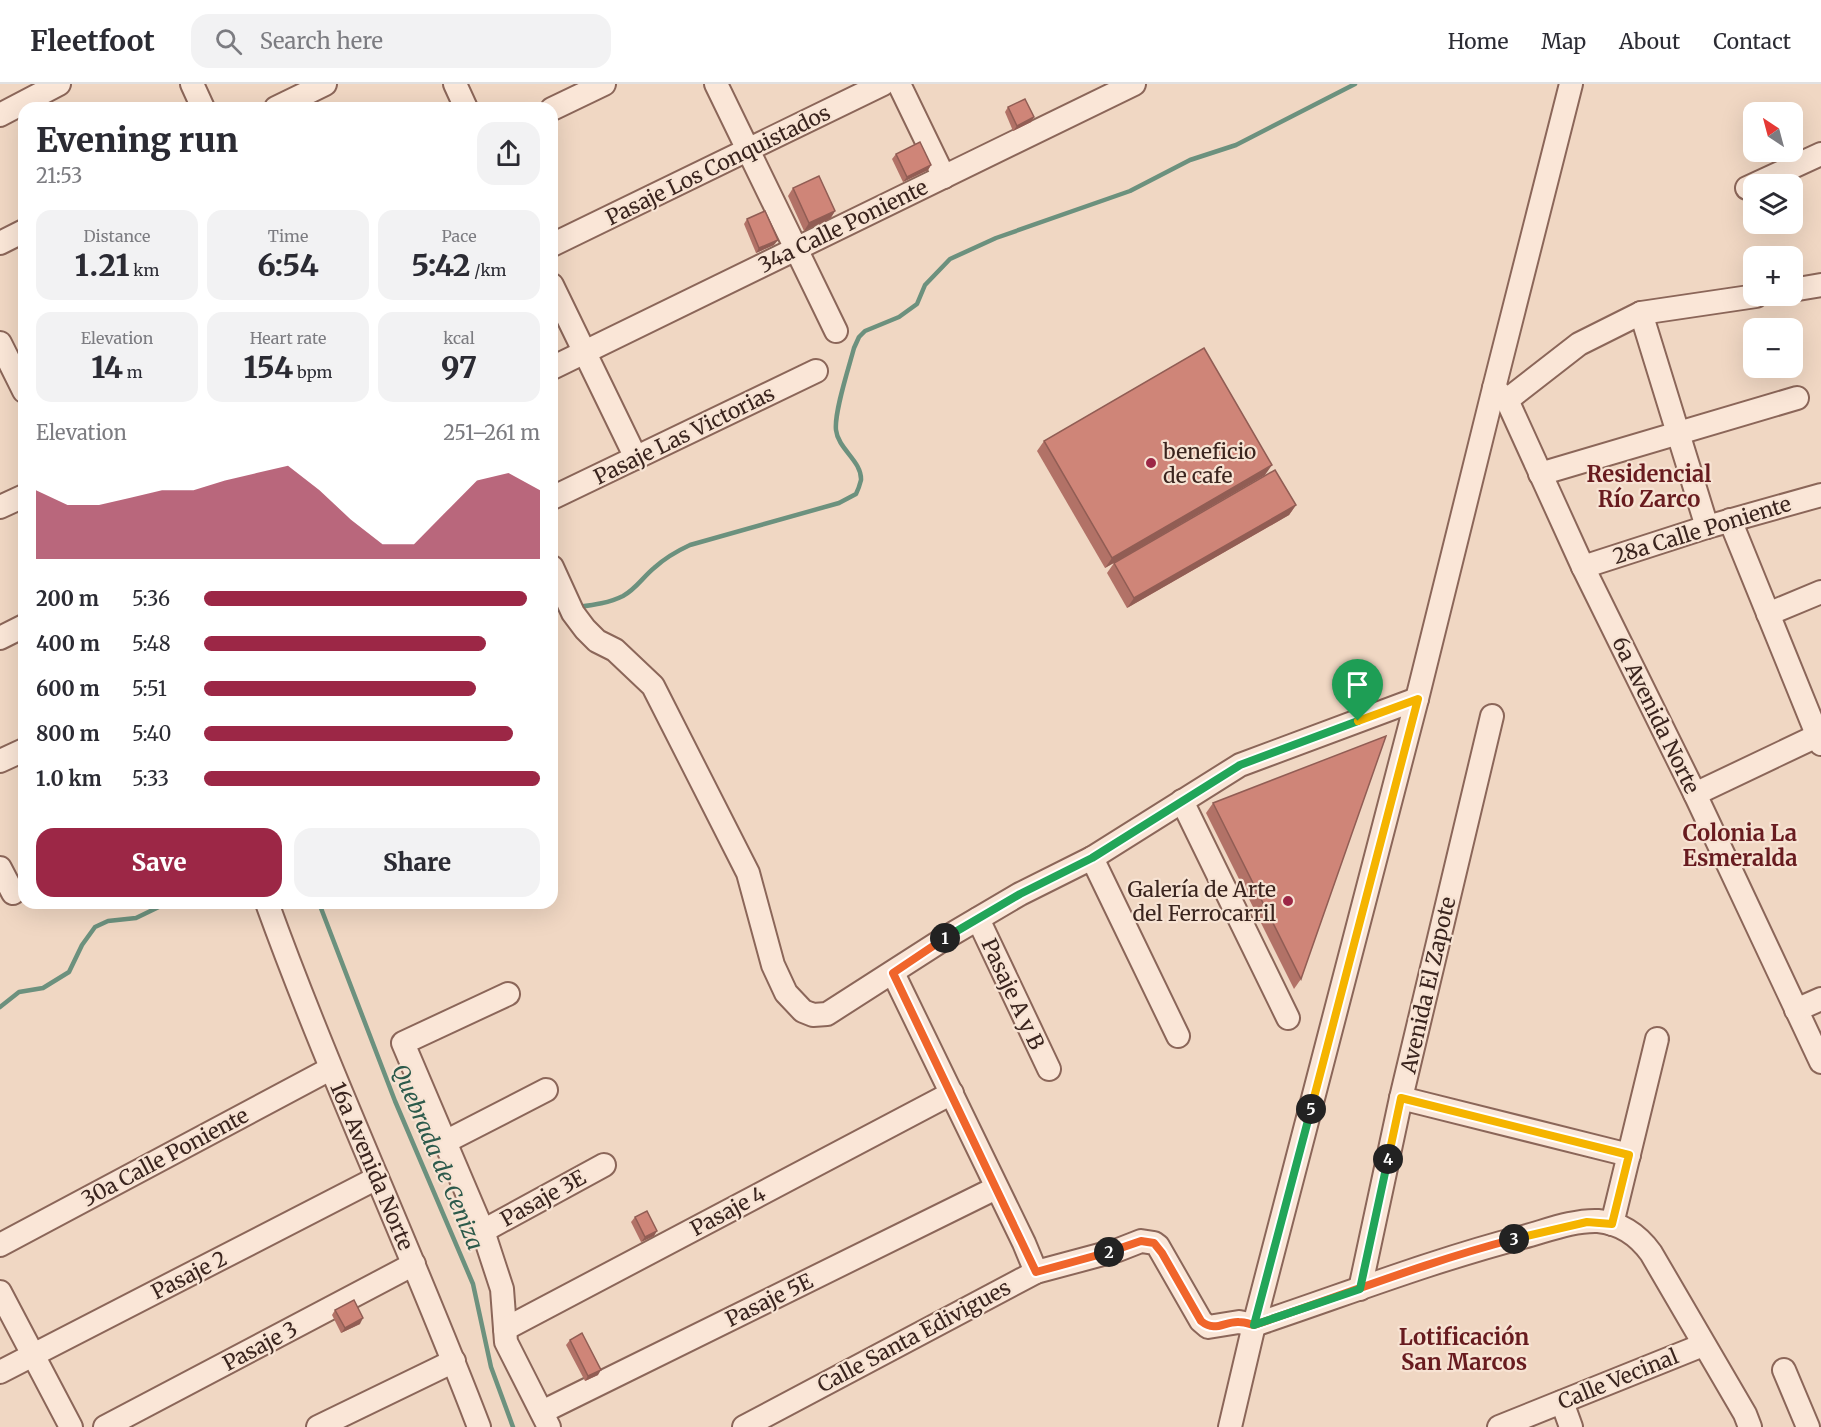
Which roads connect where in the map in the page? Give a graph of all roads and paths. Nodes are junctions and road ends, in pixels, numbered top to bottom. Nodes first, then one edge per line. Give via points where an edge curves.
1 (59, 84) edge
2 (192, 84) edge
3 (325, 84) edge
4 (454, 84) edge
5 (604, 84) edge
6 (716, 84) edge
7 (883, 84) edge
8 (899, 84) edge
9 (1134, 84) edge
10 (1571, 84) edge
11 (25, 102) edge
12 (200, 102) edge
13 (288, 102) edge
14 (463, 102) edge
15 (18, 106) edge
16 (558, 106) edge
17 (0, 115) edge
18 (748, 150) junction
19 (1821, 154) edge
20 (1777, 174) edge
21 (944, 177) junction
22 (18, 234) edge
23 (558, 242) edge
24 (0, 243) edge
25 (796, 249) junction
26 (1821, 285) edge
27 (1803, 288) edge
28 (558, 297) edge
29 (1743, 298) edge
30 (1641, 313) junction
31 (836, 332) dead end
32 (0, 343) edge
33 (585, 352) junction
34 (558, 365) edge
35 (816, 371) dead end
36 (16, 376) edge
37 (1500, 394) junction
38 (1797, 398) dead end
39 (1678, 434) junction
40 (636, 458) junction
41 (1540, 474) junction
42 (558, 495) edge
43 (1821, 495) edge
44 (18, 499) edge
45 (0, 507) edge
46 (1730, 520) junction
47 (1707, 527) junction
48 (1583, 567) junction
49 (558, 580) edge
50 (1821, 592) edge
51 (1768, 614) junction
52 (18, 629) edge
53 (0, 638) edge
54 (1418, 699) junction
55 (1492, 716) dead end
56 (1820, 738) edge
57 (18, 753) edge
58 (0, 761) edge
59 (1695, 794) junction
60 (1182, 801) junction
61 (1092, 858) junction
62 (0, 868) edge
63 (12, 894) edge
64 (269, 909) edge
65 (978, 919) junction
66 (893, 973) junction
67 (508, 994) dead end
68 (1821, 999) edge
69 (1796, 1010) junction
70 (1288, 1018) dead end
71 (1178, 1036) dead end
72 (1657, 1039) dead end
73 (1821, 1062) edge
74 (330, 1069) junction
75 (1049, 1070) dead end
76 (546, 1090) dead end
77 (952, 1093) junction
78 (1401, 1098) junction
79 (445, 1142) junction
80 (1629, 1155) junction
81 (604, 1165) dead end
82 (377, 1178) junction
83 (996, 1188) junction
84 (1612, 1224) junction
85 (483, 1231) junction
86 (0, 1245) edge
87 (414, 1264) junction
88 (1036, 1272) junction
89 (1360, 1289) junction
90 (0, 1293) edge
91 (1254, 1325) junction
92 (505, 1329) junction
93 (1703, 1345) junction
94 (33, 1355) junction
95 (454, 1361) junction
96 (1784, 1370) dead end
97 (0, 1372) edge
98 (1562, 1402) junction
99 (545, 1419) edge
100 (71, 1427) edge
101 (105, 1427) edge
102 (318, 1427) edge
103 (479, 1427) edge
104 (744, 1427) edge
105 (1230, 1427) edge
106 (1499, 1427) edge
107 (1571, 1427) edge
108 (1750, 1427) edge
109 (1808, 1427) edge

1 - 11 street
2 - 12 street
3 - 13 street
4 - 14 street
5 - 16 street
6 - 18 street
7 - 18 street, Pasaje Los Conquistados
8 - 21 street
9 - 21 street, 34a Calle Poniente
10 - 37 street
15 - 17 street
18 - 23 street, Pasaje Los Conquistados
18 - 25 street
19 - 20 street
21 - 25 street, 34a Calle Poniente
22 - 24 street
25 - 31 street
25 - 33 street, 34a Calle Poniente
26 - 27 street
28 - 33 street
29 - 30 street
30 - 37 street via 1579,344
30 - 39 street
32 - 36 street
33 - 34 street, 34a Calle Poniente
33 - 40 street
35 - 40 street, Pasaje Las Victorias
37 - 41 street, 6a Avenida Norte
37 - 54 street
38 - 39 street
39 - 41 street
39 - 47 street
40 - 42 street, Pasaje Las Victorias
41 - 48 street, 6a Avenida Norte
43 - 46 street, 28a Calle Poniente
44 - 45 street
46 - 47 street, 28a Calle Poniente
46 - 51 street
47 - 48 street, 28a Calle Poniente
48 - 59 street, 6a Avenida Norte
49 - 66 street via 585,629 615,650 653,686 748,873 773,965 786,993 803,1011 828,1014
50 - 51 street
51 - 56 street
52 - 53 street
54 - 60 street via 1240,765
54 - 91 street
55 - 78 street, Avenida El Zapote
56 - 59 street
57 - 58 street
59 - 69 street, 6a Avenida Norte
60 - 61 street
60 - 70 street
61 - 65 street
61 - 71 street
62 - 63 street
64 - 74 street, 16a Avenida Norte
65 - 66 street
65 - 75 street, Pasaje A y B
66 - 77 street
67 - 79 street via 403,1043
68 - 69 street
69 - 73 street, 6a Avenida Norte
72 - 80 street
74 - 82 street, 16a Avenida Norte
74 - 86 street, 30a Calle Poniente
76 - 79 street
77 - 83 street
77 - 92 street, Pasaje 4
78 - 80 street
78 - 89 street, Avenida El Zapote
79 - 85 street
80 - 84 street
81 - 85 street, Pasaje 3E
82 - 87 street, 16a Avenida Norte
82 - 94 street, Pasaje 2
83 - 88 street
83 - 99 street, Pasaje 5E
84 - 89 street via 1576,1223 1498,1243
84 - 93 street via 1641,1239 1651,1252
85 - 92 street via 502,1290
87 - 95 street, 16a Avenida Norte
87 - 101 street, Pasaje 3
88 - 91 street, Calle Santa Edivigues via 1148,1241 1158,1246 1208,1327 1239,1322
88 - 104 street, Calle Santa Edivigues
89 - 91 street
90 - 94 street
91 - 105 street
92 - 99 street via 506,1341
93 - 98 street, Calle Vecinal
93 - 108 street
94 - 97 street, Pasaje 2
94 - 100 street
95 - 102 street
95 - 103 street, 16a Avenida Norte
96 - 109 street
98 - 106 street, Calle Vecinal
98 - 107 street

